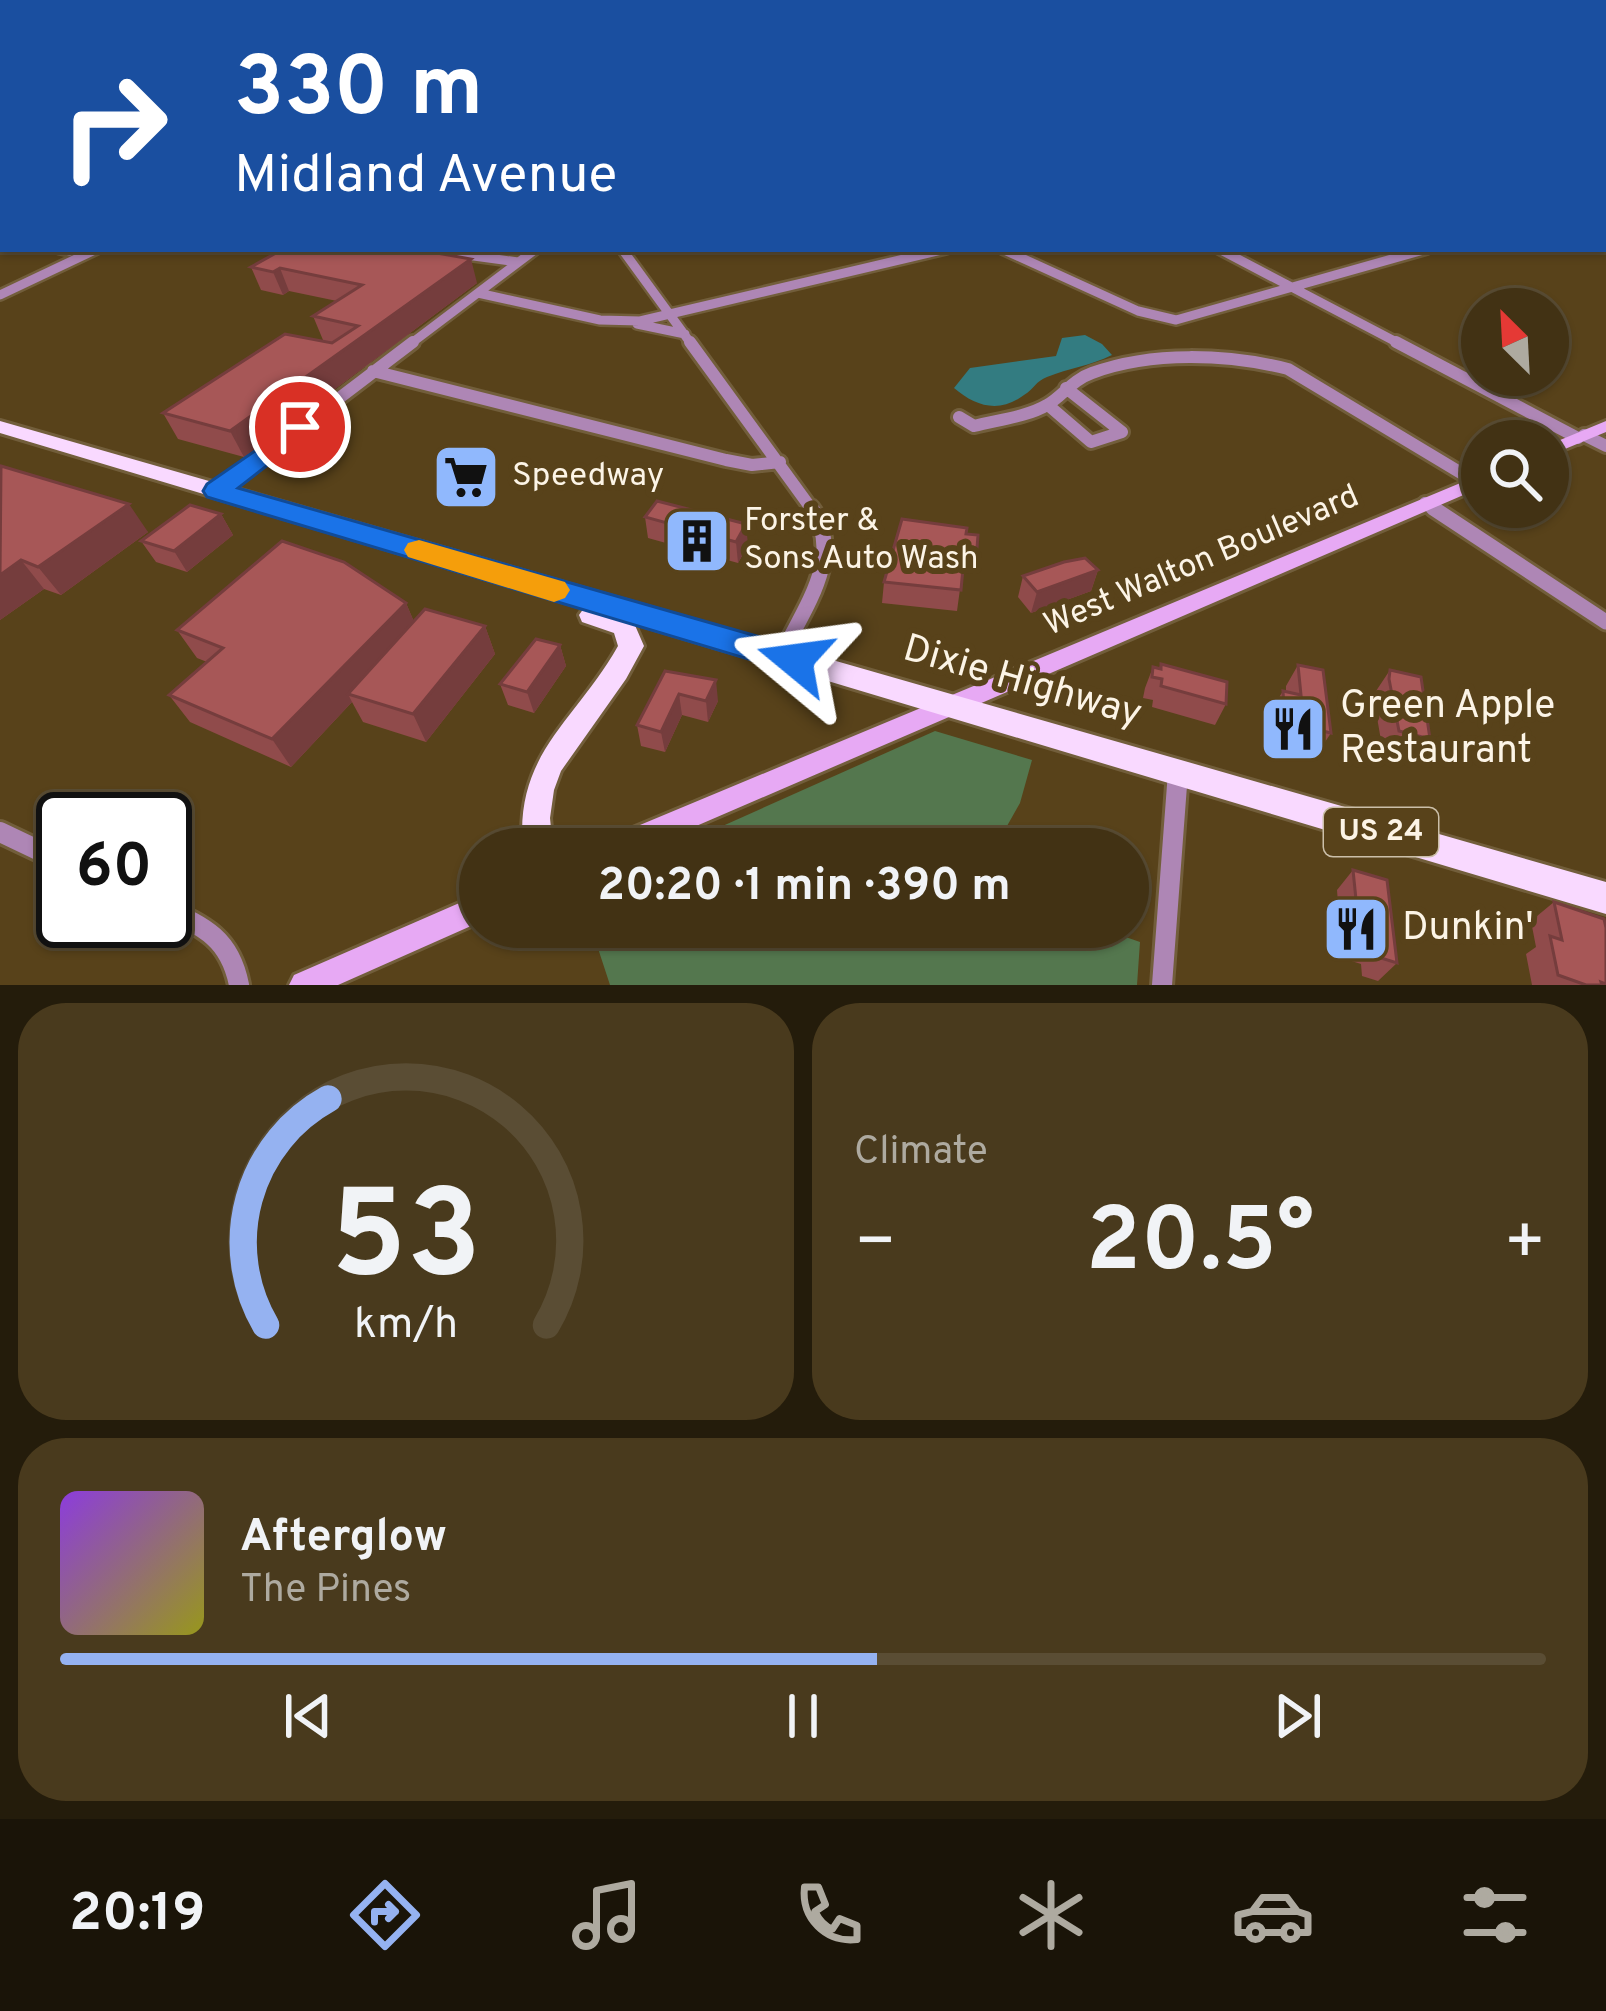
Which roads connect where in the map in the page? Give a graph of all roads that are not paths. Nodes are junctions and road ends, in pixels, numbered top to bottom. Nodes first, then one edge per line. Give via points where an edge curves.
1 (91, 252) edge
2 (446, 252) edge
3 (494, 252) edge
4 (532, 252) edge
5 (624, 252) edge
6 (933, 252) edge
7 (1009, 252) edge
8 (1225, 252) edge
9 (1417, 252) edge
10 (486, 257) junction
11 (518, 262) junction
12 (1292, 288) junction
13 (478, 293) junction
14 (0, 295) edge
15 (669, 313) junction
16 (628, 322) junction
17 (685, 334) junction
18 (373, 371) junction
19 (1066, 388) junction
20 (1048, 405) junction
21 (959, 417) dead end
22 (1606, 426) edge
23 (0, 427) edge
24 (1581, 436) junction
25 (1569, 441) edge
26 (1606, 446) edge
27 (780, 462) junction
28 (1461, 470) edge
29 (1461, 488) edge
30 (217, 491) junction
31 (1425, 503) junction
32 (442, 557) junction
33 (1606, 622) edge
34 (781, 656) junction
35 (948, 705) junction
36 (1178, 772) junction
37 (533, 828) edge
38 (662, 828) edge
39 (0, 832) edge
40 (36, 849) edge
41 (1606, 898) edge
42 (459, 917) edge
43 (192, 921) edge
44 (239, 985) edge
45 (304, 985) edge
46 (1162, 985) edge

1 - 14 street
2 - 10 street
3 - 10 street
4 - 11 street
5 - 15 street
6 - 15 street
7 - 12 street via 1167,320
8 - 12 street
9 - 12 street
10 - 11 street
11 - 13 street
12 - 24 street
13 - 16 street
13 - 18 street
15 - 16 street
15 - 17 street
16 - 17 street
17 - 27 street
18 - 27 street via 726,460
18 - 30 street
19 - 20 street
19 - 20 street via 1122,432 1091,442
19 - 28 street via 1142,358 1264,360
20 - 21 street via 974,426
22 - 24 main road
23 - 30 main road, Dixie Highway / US 24
24 - 25 main road
24 - 26 street
27 - 34 street via 820,520 827,549 816,590
29 - 31 main road, West Walton Boulevard
30 - 32 main road, Dixie Highway / US 24
31 - 33 street
31 - 35 main road, West Walton Boulevard
32 - 34 main road, Dixie Highway / US 24
32 - 37 main road via 457,574 630,634 627,656 547,768
34 - 35 main road, Dixie Highway / US 24
35 - 36 main road, Dixie Highway / US 24
35 - 38 main road, West Walton Boulevard
36 - 41 main road, Dixie Highway / US 24
36 - 46 street
39 - 40 street
42 - 45 main road
43 - 44 street via 234,952

